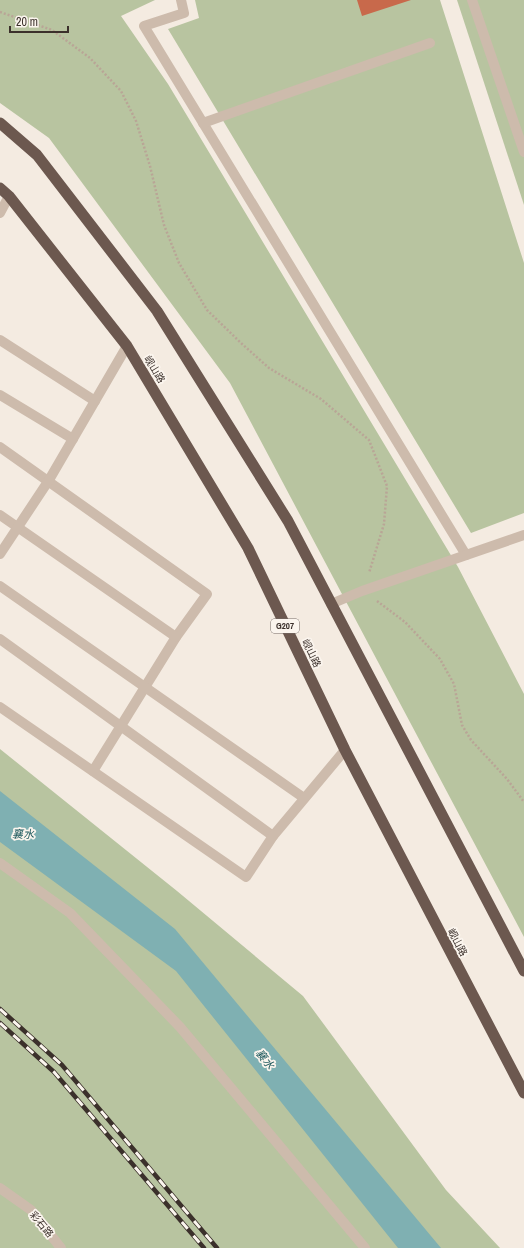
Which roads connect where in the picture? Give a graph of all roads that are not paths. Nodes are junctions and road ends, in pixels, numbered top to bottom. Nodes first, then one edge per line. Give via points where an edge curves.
1 (181, 0) edge
2 (472, 0) edge
3 (430, 43) dead end
4 (0, 123) edge
5 (203, 123) junction
6 (524, 152) edge
7 (0, 188) edge
8 (9, 196) junction
9 (0, 213) edge
10 (0, 340) edge
11 (127, 346) junction
12 (0, 395) edge
13 (95, 401) junction
14 (73, 439) junction
15 (0, 447) edge
16 (49, 480) junction
17 (0, 515) edge
18 (18, 527) junction
19 (524, 535) edge
20 (0, 554) edge
21 (466, 555) junction
22 (0, 586) edge
23 (331, 604) junction
24 (176, 637) junction
25 (0, 640) edge
26 (145, 686) junction
27 (0, 707) edge
28 (121, 726) junction
29 (345, 750) junction
30 (93, 771) junction
31 (304, 798) junction
32 (274, 836) junction
33 (0, 863) edge
34 (524, 971) edge
35 (524, 1093) edge
36 (0, 1188) edge
37 (61, 1248) edge
38 (365, 1248) edge

1 - 5 street via 184,12 144,26
2 - 6 street
3 - 5 street
4 - 23 highway via 37,155 158,311 288,521
5 - 21 street
7 - 8 highway, 岘山路 / G207
8 - 9 street
8 - 11 highway, 岘山路 / G207
10 - 13 street
11 - 13 street
11 - 29 highway, 岘山路 / G207 via 248,548
12 - 14 street
13 - 14 street
14 - 16 street
15 - 16 street
16 - 18 street
16 - 24 street via 207,594
17 - 18 street
18 - 20 street
18 - 24 street
19 - 21 street
21 - 23 street
22 - 26 street
23 - 34 highway
24 - 26 street
25 - 28 street
26 - 28 street
26 - 31 street
27 - 30 street
28 - 30 street
28 - 32 street
29 - 31 street
29 - 35 highway, 岘山路 / G207
30 - 32 street via 246,877
31 - 32 street
33 - 38 street via 70,913 180,1027
36 - 37 street, 彩石路 via 31,1210

